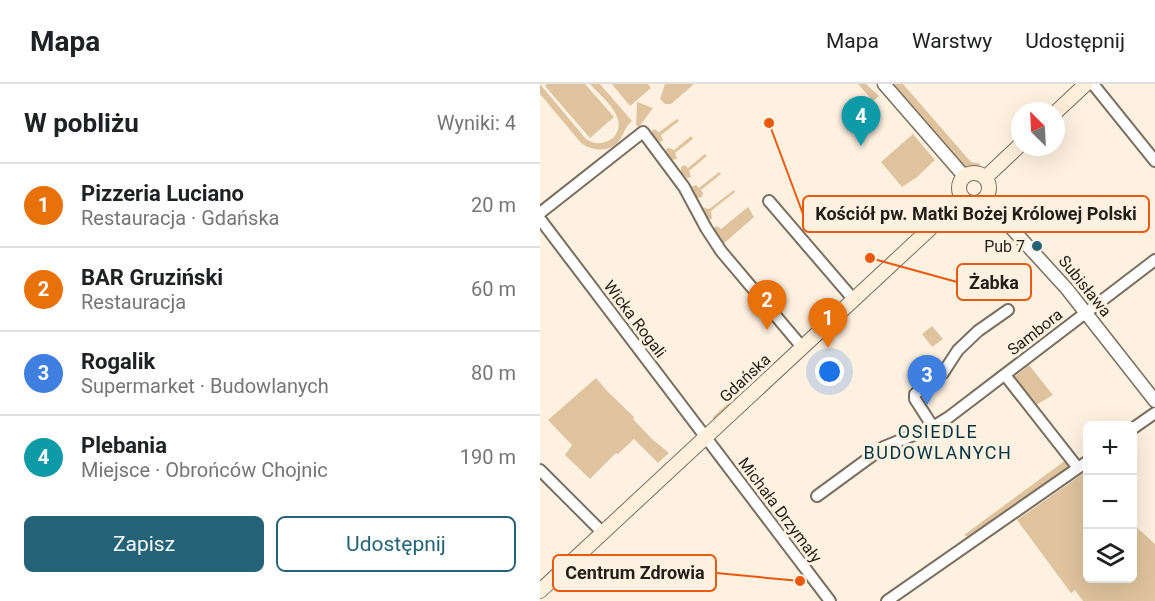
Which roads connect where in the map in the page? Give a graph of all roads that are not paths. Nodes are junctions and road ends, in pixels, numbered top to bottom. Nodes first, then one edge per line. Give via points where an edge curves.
1 (884, 84) edge
2 (1086, 84) edge
3 (1094, 84) edge
4 (1065, 104) edge
5 (1011, 154) edge
6 (1155, 161) edge
7 (964, 176) junction
8 (985, 178) junction
9 (963, 198) junction
10 (984, 198) junction
11 (769, 201) dead end
12 (540, 213) edge
13 (540, 219) edge
14 (1155, 260) edge
15 (854, 300) junction
16 (1008, 310) dead end
17 (1086, 312) junction
18 (802, 347) junction
19 (1005, 375) junction
20 (1155, 400) edge
21 (1155, 413) edge
22 (1137, 426) edge
23 (933, 427) junction
24 (706, 437) junction
25 (1083, 464) edge
26 (1078, 468) junction
27 (540, 470) edge
28 (818, 496) dead end
29 (603, 533) junction
30 (540, 591) edge
31 (830, 601) edge
32 (887, 601) edge

1 - 7 street
2 - 4 main road
3 - 6 street
5 - 8 main road
7 - 8 main road via 975,173
7 - 9 main road via 959,187
8 - 10 main road via 988,188
9 - 10 main road via 974,202
9 - 15 main road, Gdańska
10 - 17 street, Subisława
11 - 15 street
12 - 18 street via 643,132 684,187 721,250
13 - 24 street, Wicka Rogali
14 - 17 street, Sambora
15 - 18 main road, Gdańska
16 - 23 street via 978,331 958,350 943,373 915,394
17 - 19 street, Sambora
17 - 20 street, Subisława
18 - 24 main road, Gdańska
19 - 23 street, Sambora
19 - 26 street
21 - 22 street
23 - 28 street, Sambora via 884,447
24 - 29 main road, Gdańska
24 - 31 street, Michała Drzymały
25 - 26 street
26 - 32 street
27 - 29 street
29 - 30 main road, Gdańska

